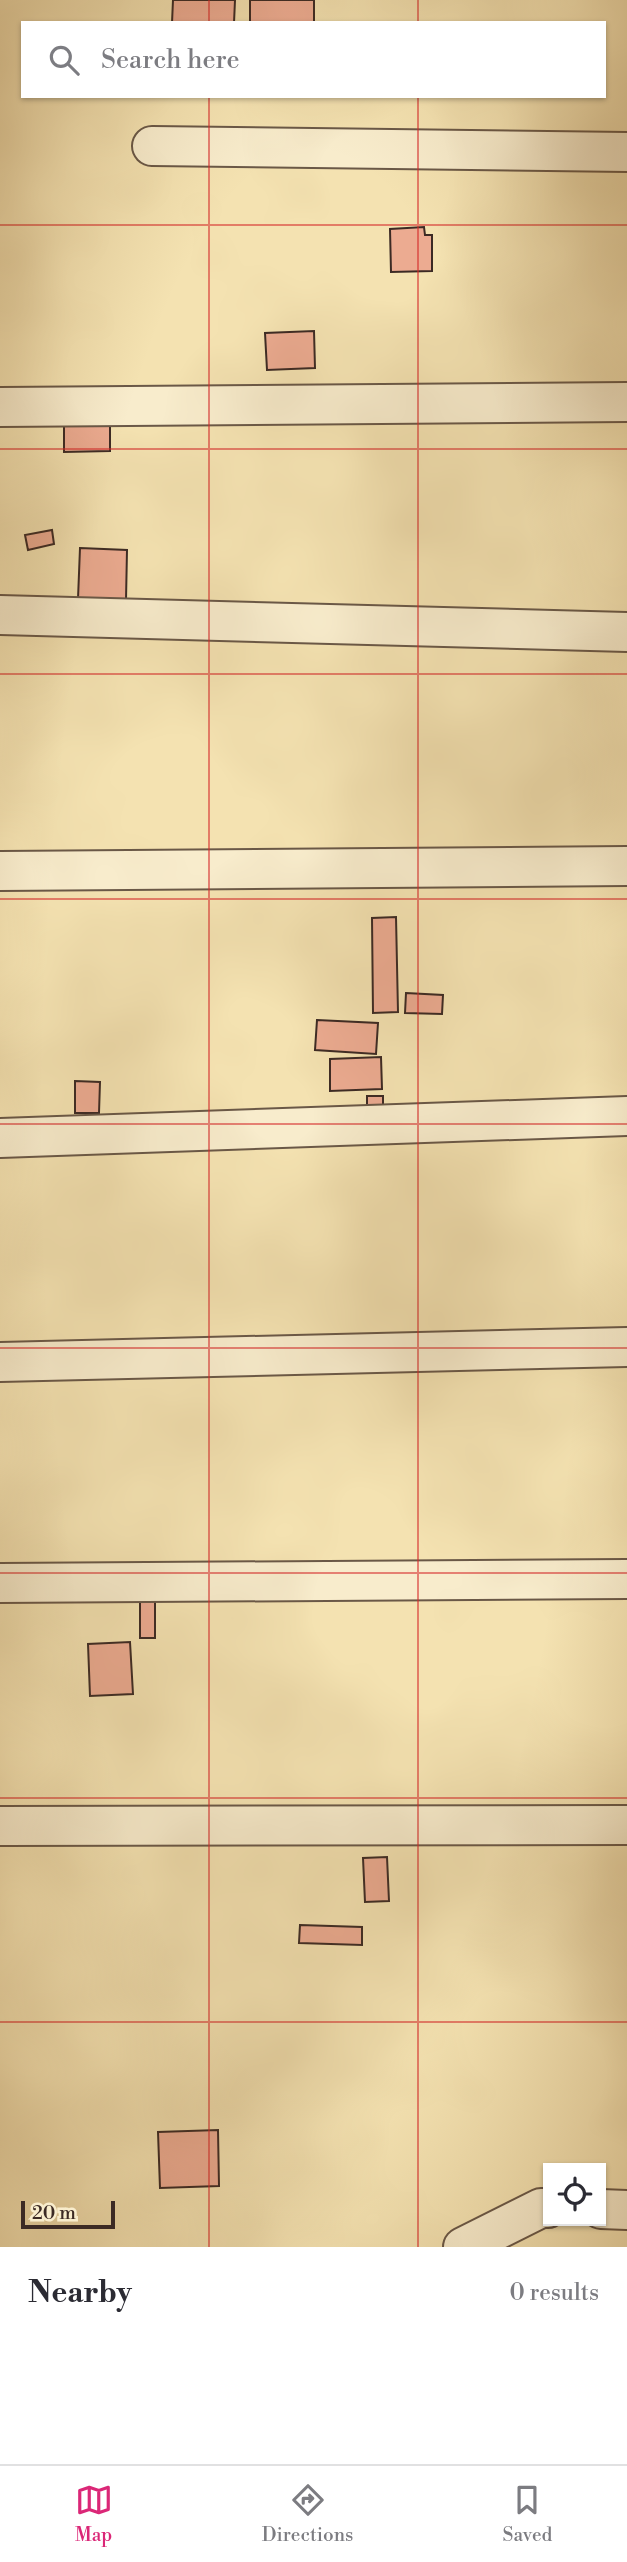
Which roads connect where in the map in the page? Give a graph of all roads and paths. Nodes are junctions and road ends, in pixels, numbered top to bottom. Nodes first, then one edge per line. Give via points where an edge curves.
1 (152, 146) dead end
2 (627, 152) edge
3 (627, 402) edge
4 (0, 407) edge
5 (0, 615) edge
6 (627, 632) edge
7 (627, 866) edge
8 (0, 871) edge
9 (627, 1116) edge
10 (0, 1138) edge
11 (627, 1347) edge
12 (0, 1362) edge
13 (627, 1578) edge
14 (0, 1583) edge
15 (627, 1825) edge
16 (0, 1826) edge
17 (543, 2208) edge
18 (606, 2209) edge
19 (627, 2210) edge
20 (463, 2247) edge

1 - 2 street
3 - 4 street
5 - 6 street
7 - 8 street
9 - 10 street
11 - 12 street
13 - 14 street
15 - 16 street
17 - 20 street
18 - 19 street

